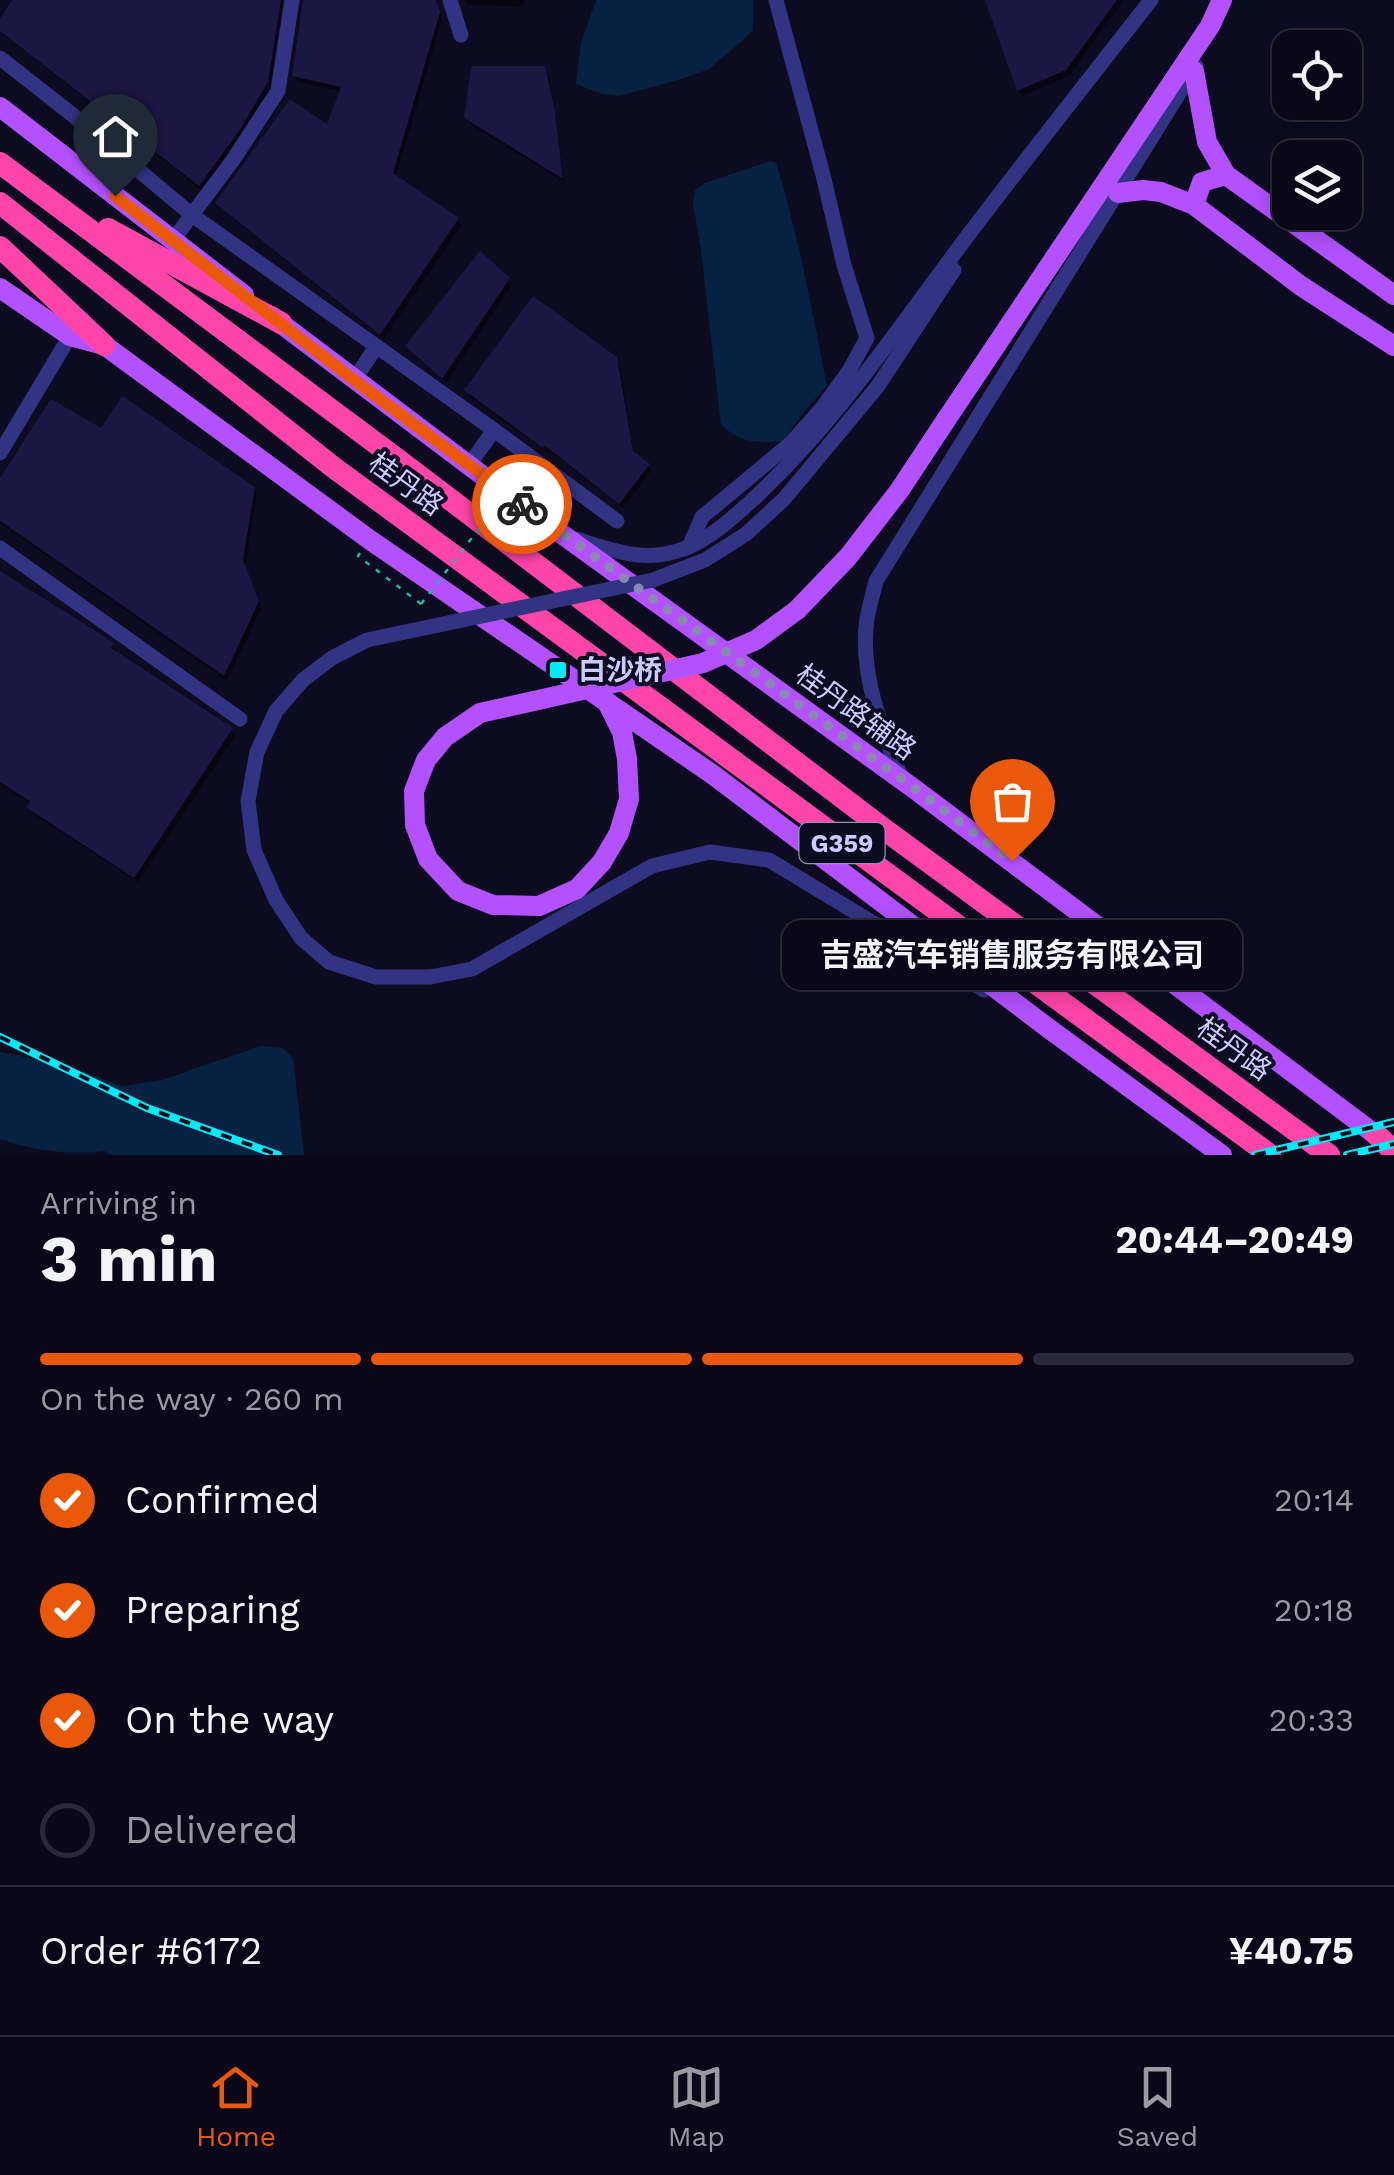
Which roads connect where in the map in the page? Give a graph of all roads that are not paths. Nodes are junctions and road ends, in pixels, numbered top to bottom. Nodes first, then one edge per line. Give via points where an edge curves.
1 (292, 0) edge
2 (450, 0) edge
3 (776, 0) edge
4 (1151, 0) edge
5 (1222, 0) edge
6 (1210, 26) junction
7 (461, 35) dead end
8 (0, 58) edge
9 (1194, 72) junction
10 (0, 107) edge
11 (1030, 154) junction
12 (0, 163) edge
13 (1226, 175) junction
14 (34, 189) junction
15 (1118, 193) junction
16 (0, 203) edge
17 (1194, 205) junction
18 (192, 216) junction
19 (173, 240) junction
20 (0, 247) edge
21 (0, 263) edge
22 (0, 288) edge
23 (1394, 295) edge
24 (280, 323) junction
25 (70, 336) junction
26 (104, 346) junction
27 (1394, 346) edge
28 (376, 347) junction
29 (354, 380) junction
30 (494, 430) junction
31 (0, 452) edge
32 (469, 465) junction
33 (618, 521) dead end
34 (563, 534) junction
35 (689, 547) junction
36 (0, 548) edge
37 (608, 702) junction
38 (240, 719) dead end
39 (902, 779) junction
40 (1048, 1028) junction
41 (1388, 1144) edge
42 (1222, 1155) edge
43 (1270, 1155) edge
44 (1329, 1155) edge

1 - 18 street via 278,91
2 - 7 street
3 - 35 street via 868,338 792,443 702,517
4 - 11 street
5 - 6 main road
6 - 9 street
6 - 37 main road, bridge via 898,491 798,610 756,640 703,663 480,713 444,737 414,790 414,825 428,859 458,891 492,904 539,906 576,889 602,862 629,800 622,732
8 - 18 street
9 - 13 main road via 1207,142
9 - 15 street
10 - 19 main road, 桂丹路辅路
11 - 35 street via 785,470
11 - 40 street, bridge via 878,386 784,499 746,534 705,560 653,580 367,640 332,658 276,711 257,752 248,801 254,850 301,938 329,962 376,978 472,970 652,866 710,852 769,860
12 - 14 highway, 桂丹路 / G359
13 - 17 main road via 1202,182
13 - 23 main road
14 - 24 highway
14 - 44 highway, 桂丹路 / G359
15 - 17 main road via 1162,192
15 - 39 street via 876,581 866,620 869,672 880,725
16 - 43 highway, 桂丹路 / G359 via 334,468
17 - 27 main road
18 - 19 street
18 - 28 street
19 - 24 main road, 桂丹路辅路
20 - 26 highway
21 - 26 main road
22 - 25 main road
24 - 29 main road, 桂丹路辅路
25 - 26 main road
25 - 31 street
26 - 37 main road
28 - 29 street
28 - 30 street
29 - 32 main road, 桂丹路辅路
30 - 32 street
30 - 33 street
32 - 34 main road, 桂丹路辅路
34 - 35 street via 629,556
34 - 39 main road, 桂丹路辅路
36 - 38 street
37 - 40 main road
39 - 41 main road, 桂丹路辅路
40 - 42 main road

